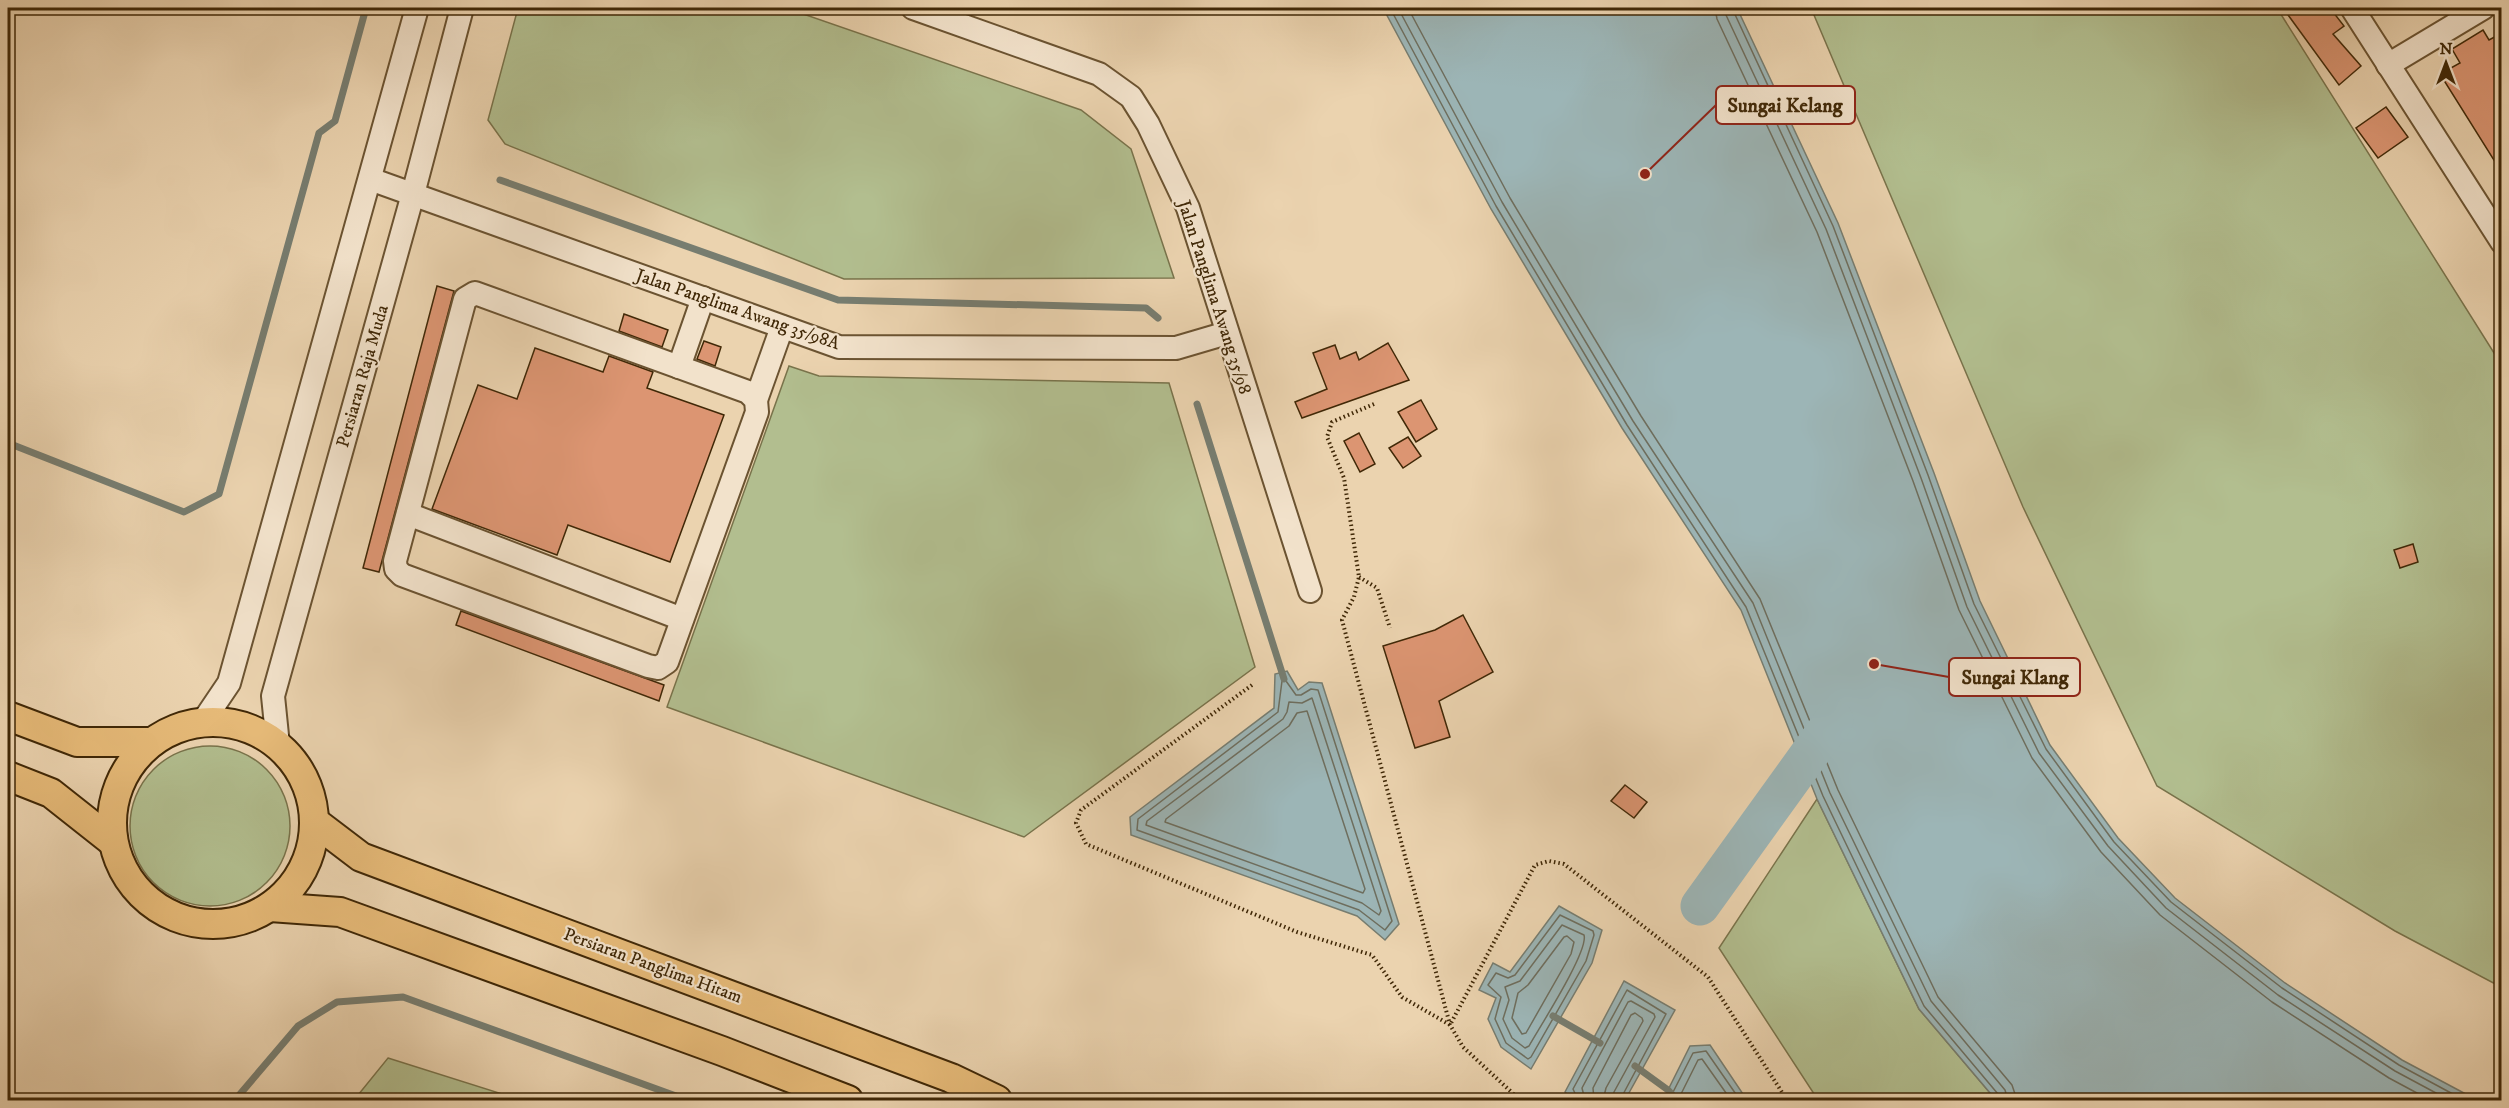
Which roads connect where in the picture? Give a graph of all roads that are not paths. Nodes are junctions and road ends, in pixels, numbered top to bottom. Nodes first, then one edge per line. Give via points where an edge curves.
1 (417, 8) edge
2 (462, 8) edge
3 (913, 8) edge
4 (2352, 8) edge
5 (2483, 8) edge
6 (2388, 65) junction
7 (370, 179) junction
8 (413, 194) junction
9 (2502, 243) edge
10 (703, 298) junction
11 (782, 327) junction
12 (1227, 333) junction
13 (679, 367) junction
14 (756, 400) junction
15 (408, 514) junction
16 (1310, 591) dead end
17 (682, 619) junction
18 (8, 716) edge
19 (202, 723) junction
20 (152, 742) junction
21 (278, 745) junction
22 (8, 776) edge
23 (315, 822) junction
24 (113, 842) junction
25 (270, 907) junction
26 (848, 1101) edge
27 (997, 1101) edge

1 - 7 street
2 - 8 street, Persiaran Raja Muda
3 - 12 street, Jalan Panglima Awang 35/98 via 1099,74 1131,97 1188,208
4 - 6 street
5 - 6 street
6 - 9 street
7 - 8 street, Jalan Panglima Awang 35/98A
7 - 19 street via 229,683
8 - 10 street, Jalan Panglima Awang 35/98A
8 - 21 street, Persiaran Raja Muda via 273,696
10 - 11 street, Jalan Panglima Awang 35/98A
10 - 13 street
11 - 12 street, Jalan Panglima Awang 35/98A via 839,347 1176,348
11 - 14 street
12 - 16 street, Jalan Panglima Awang 35/98
13 - 14 street via 748,392
13 - 15 street via 474,292 465,299
14 - 17 street via 757,412
15 - 17 street
15 - 17 street via 395,561 402,575 658,668 667,662
18 - 20 main road via 77,742
19 - 20 main road via 176,729
19 - 21 main road via 242,726
20 - 24 main road via 123,776 115,797
21 - 23 main road via 298,766 311,792
22 - 24 main road via 51,793
23 - 25 main road via 311,855 295,884
23 - 27 main road, Persiaran Panglima Hitam via 361,857 951,1078
24 - 25 main road via 120,865 133,886 172,916 221,925 247,919
25 - 26 main road via 340,912

